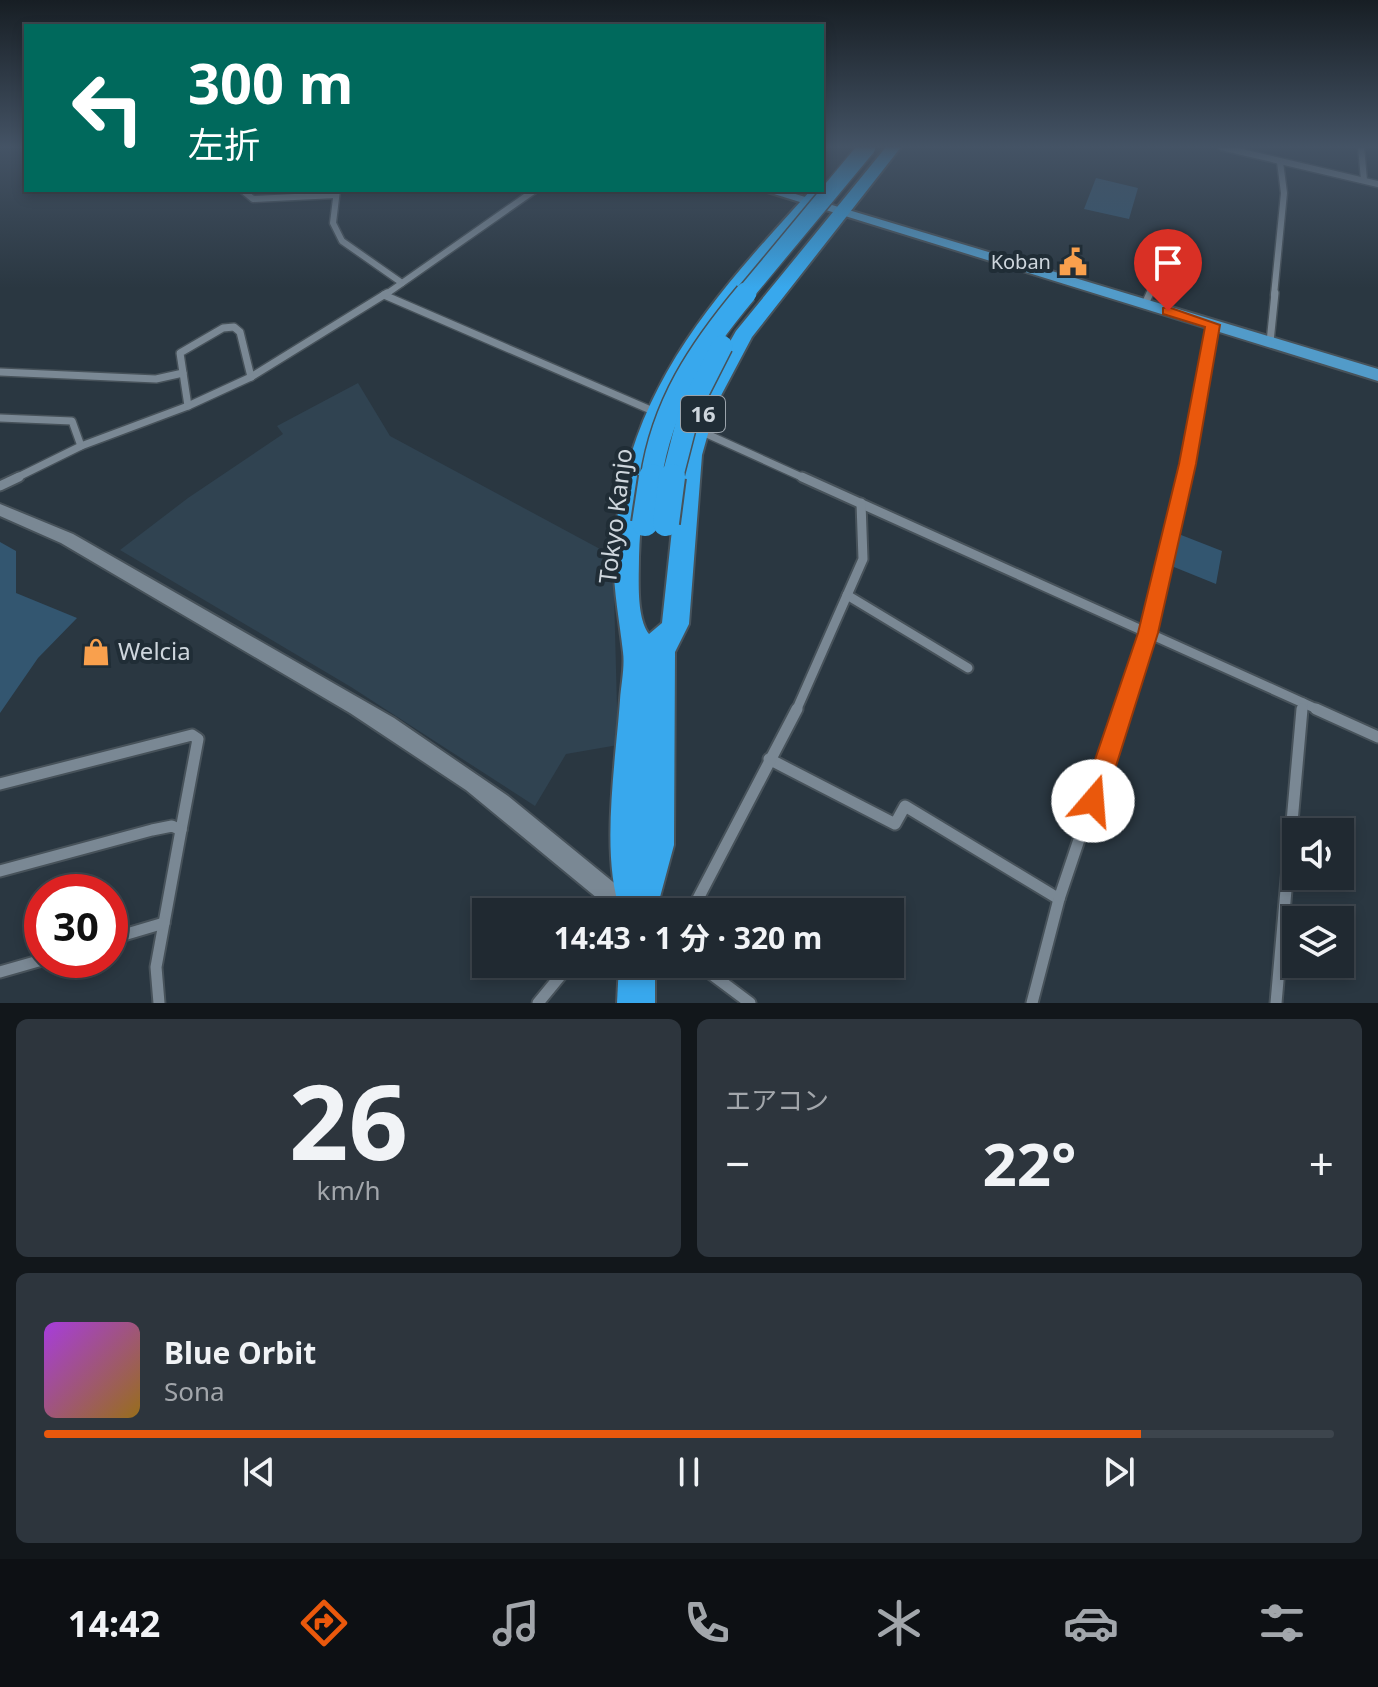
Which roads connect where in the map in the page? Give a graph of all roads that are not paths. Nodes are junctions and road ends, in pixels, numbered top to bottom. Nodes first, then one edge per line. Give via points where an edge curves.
1 (247, 194) edge
2 (315, 194) edge
3 (337, 194) edge
4 (530, 194) edge
5 (816, 194) edge
6 (818, 194) edge
7 (828, 194) edge
8 (842, 194) edge
9 (855, 194) edge
10 (1284, 194) edge
11 (840, 212) junction
12 (1162, 261) dead end
13 (402, 283) junction
14 (384, 295) junction
15 (1145, 304) junction
16 (1213, 325) junction
17 (1270, 342) junction
18 (0, 372) edge
19 (183, 373) junction
20 (1378, 375) edge
21 (251, 377) junction
22 (188, 406) junction
23 (653, 411) junction
24 (0, 418) edge
25 (698, 430) junction
26 (81, 446) junction
27 (0, 486) edge
28 (861, 503) junction
29 (0, 510) edge
30 (656, 523) junction
31 (847, 595) junction
32 (1148, 633) junction
33 (649, 654) junction
34 (968, 668) dead end
35 (1303, 703) junction
36 (1378, 737) edge
37 (769, 759) junction
38 (0, 784) edge
39 (181, 830) junction
40 (0, 871) edge
41 (618, 898) edge
42 (634, 898) edge
43 (698, 898) edge
44 (1059, 899) junction
45 (164, 923) junction
46 (128, 934) edge
47 (24, 965) edge
48 (0, 972) edge
49 (559, 978) edge
50 (637, 978) edge
51 (717, 978) edge
52 (159, 1003) edge
53 (538, 1003) edge
54 (636, 1003) edge
55 (750, 1003) edge
56 (1032, 1003) edge
57 (1276, 1003) edge

1 - 2 street via 253,199
3 - 13 street via 333,223 342,241
4 - 13 street
5 - 23 highway via 691,342
6 - 11 main road
7 - 30 highway, Tokyo Kanjo / 16, bridge via 689,367 656,448
8 - 30 highway, Tokyo Kanjo / 16, bridge via 713,359 693,399
9 - 11 highway
10 - 17 street
11 - 15 main road
11 - 25 highway, 16 via 743,335 705,405
12 - 15 street
13 - 14 street
14 - 21 street
14 - 23 street
15 - 16 main road
16 - 17 main road
16 - 32 street
17 - 20 main road
18 - 19 street via 156,379
19 - 21 street via 179,357 185,348 234,327 240,332
19 - 22 street
21 - 22 street
22 - 26 street
23 - 33 highway via 630,506 626,565 627,621
24 - 26 street via 72,421
25 - 28 street
25 - 33 highway, 16 via 682,525 675,624
26 - 27 street
28 - 31 street via 863,559
28 - 32 street
29 - 41 street via 73,540 419,745
30 - 33 highway, Tokyo Kanjo / 16
31 - 34 street
31 - 37 street via 801,702
32 - 35 street
32 - 44 street
33 - 42 highway, Tokyo Kanjo / 16 via 627,842
35 - 36 street
35 - 57 street
37 - 43 street
37 - 44 street via 895,824 905,806
38 - 39 street via 192,735 198,739
39 - 40 street via 152,830
39 - 45 street
44 - 56 street
45 - 46 street
45 - 52 street via 156,967
47 - 48 street
49 - 53 street
50 - 54 highway
51 - 55 street

